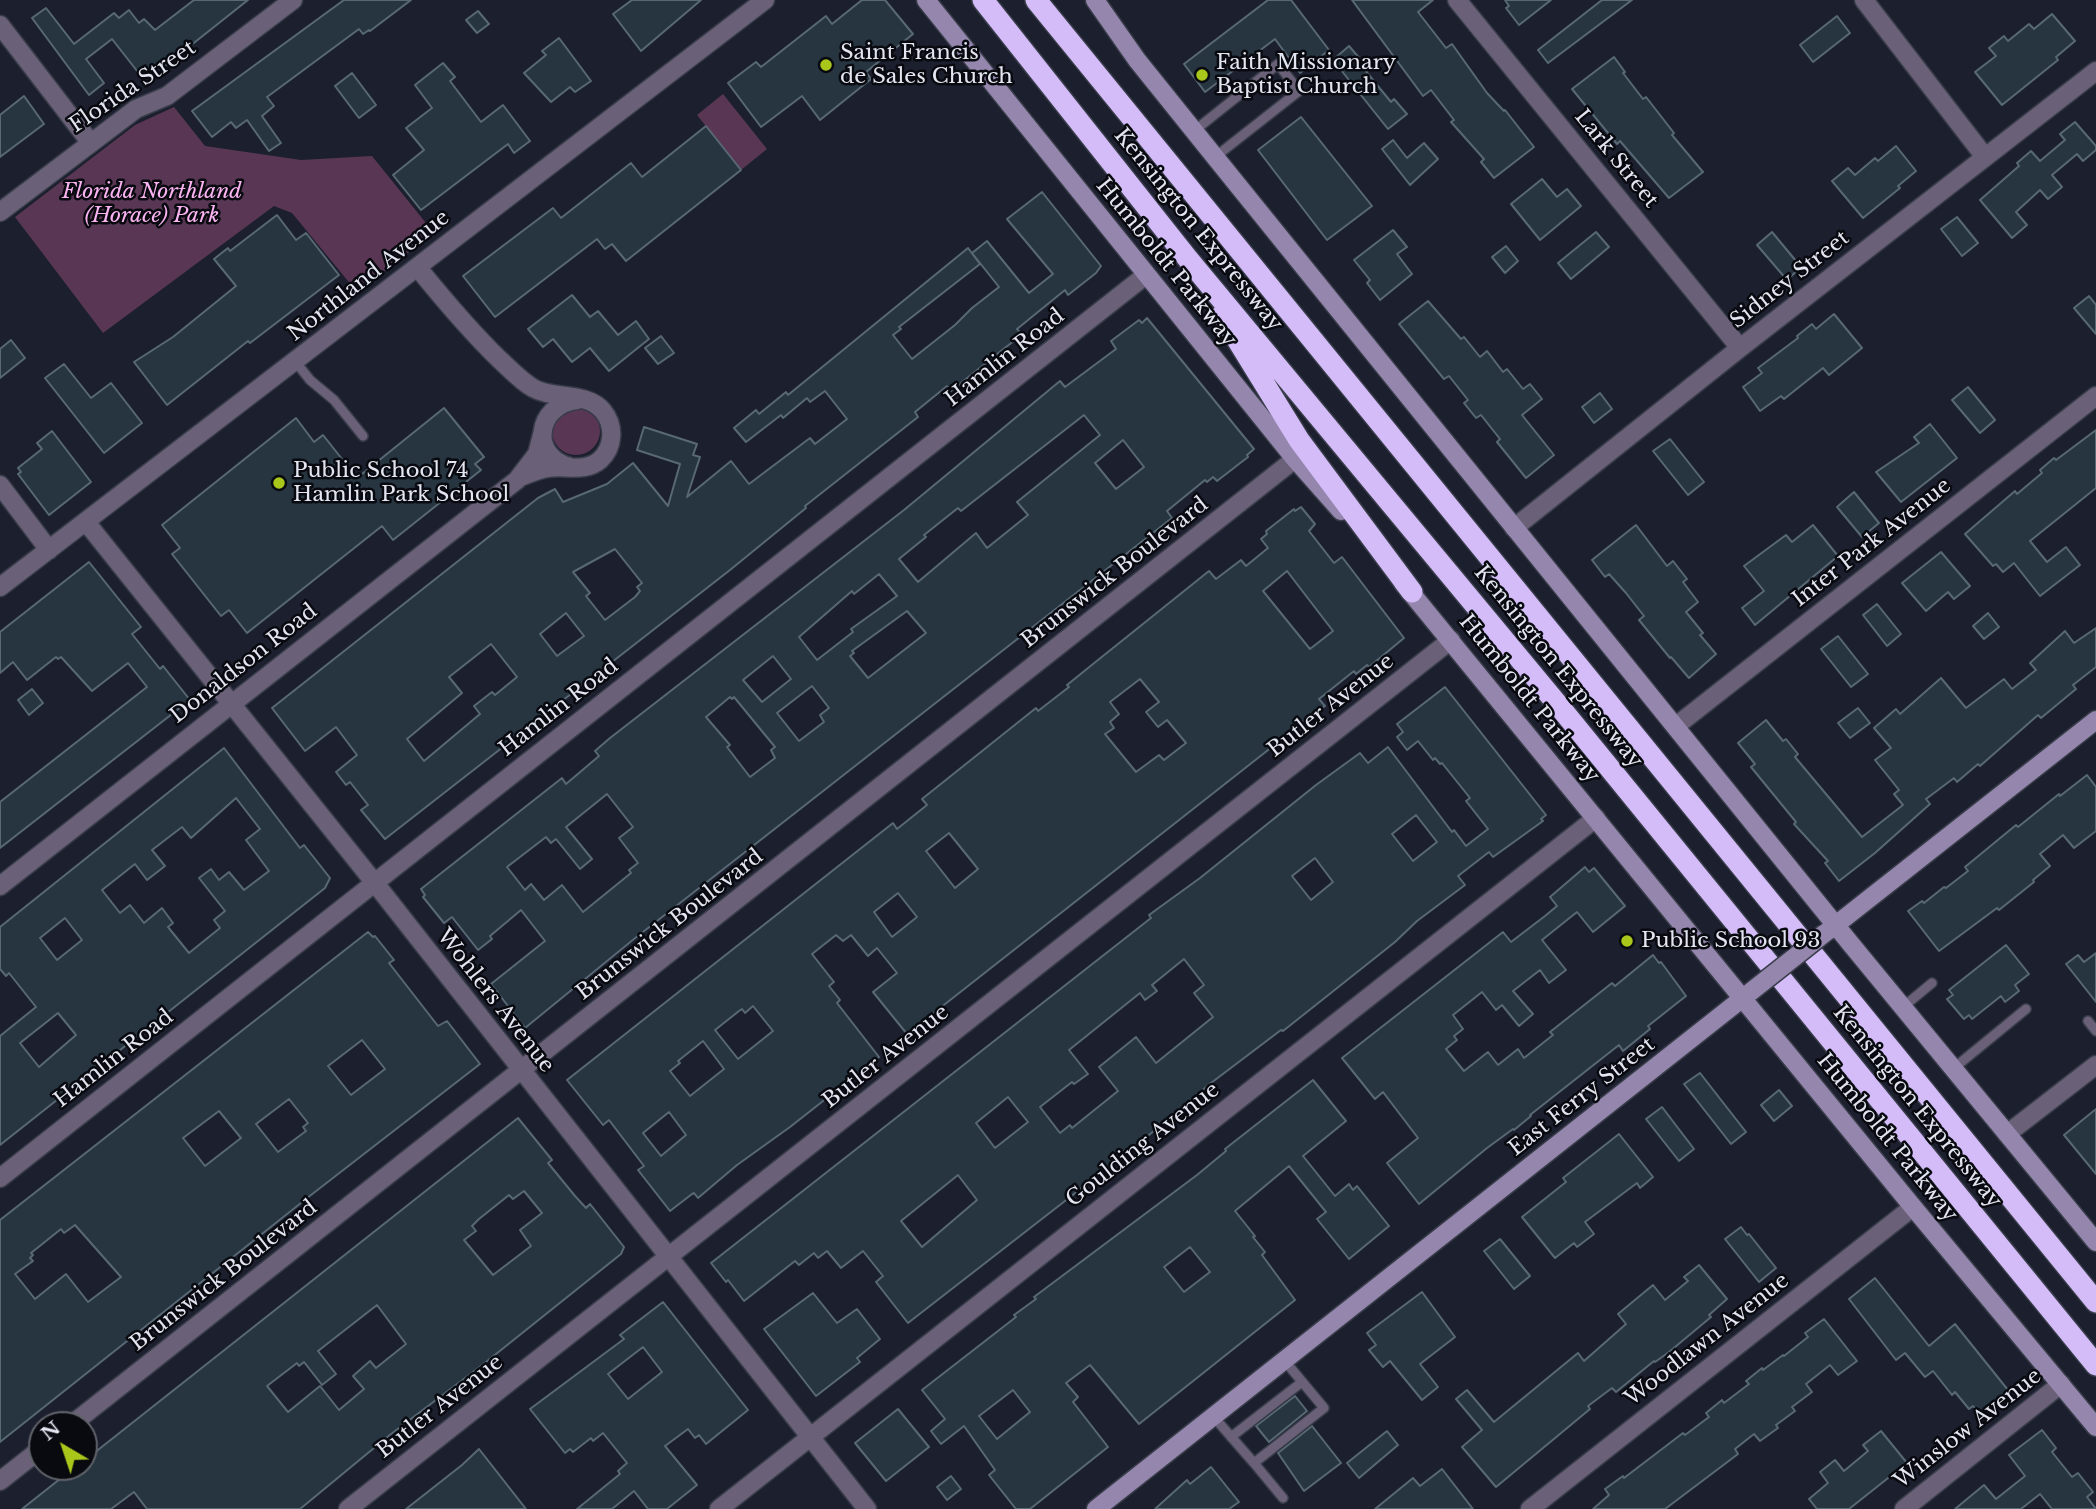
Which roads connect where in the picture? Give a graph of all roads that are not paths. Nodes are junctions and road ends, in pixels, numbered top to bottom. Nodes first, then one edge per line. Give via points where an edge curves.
1 (292, 0) edge
2 (765, 0) edge
3 (926, 0) edge
4 (983, 0) edge
5 (1036, 0) edge
6 (1096, 0) edge
7 (1457, 0) edge
8 (1864, 0) edge
9 (0, 25) edge
10 (2096, 71) edge
11 (1194, 131) junction
12 (90, 142) junction
13 (1215, 157) junction
14 (1986, 157) junction
15 (0, 212) edge
16 (1188, 260) junction
17 (418, 268) junction
18 (1146, 275) junction
19 (1740, 348) junction
20 (295, 361) junction
21 (526, 383) junction
22 (2096, 396) edge
23 (587, 401) junction
24 (543, 429) junction
25 (363, 436) dead end
26 (1295, 459) junction
27 (577, 468) junction
28 (516, 480) junction
29 (0, 485) edge
30 (86, 522) junction
31 (1514, 528) junction
32 (49, 550) junction
33 (0, 587) edge
34 (1412, 592) junction
35 (1451, 640) junction
36 (231, 703) junction
37 (2096, 720) edge
38 (1676, 726) junction
39 (1596, 818) junction
40 (374, 883) junction
41 (0, 886) edge
42 (1830, 929) junction
43 (1932, 983) dead end
44 (1748, 994) junction
45 (1903, 1007) junction
46 (2026, 1009) dead end
47 (2088, 1021) dead end
48 (2096, 1031) edge
49 (2096, 1065) edge
50 (1954, 1069) junction
51 (522, 1071) junction
52 (2007, 1134) junction
53 (0, 1178) edge
54 (1913, 1207) junction
55 (2096, 1242) edge
56 (668, 1257) junction
57 (2096, 1302) edge
58 (1284, 1360) junction
59 (2096, 1366) edge
60 (1302, 1381) junction
61 (2061, 1384) junction
62 (89, 1411) edge
63 (1213, 1416) junction
64 (2096, 1427) edge
65 (810, 1437) junction
66 (1231, 1437) junction
67 (28, 1459) edge
68 (1254, 1463) junction
69 (0, 1481) edge
70 (1283, 1498) dead end
71 (348, 1509) edge
72 (719, 1509) edge
73 (867, 1509) edge
74 (1096, 1509) edge
75 (1530, 1509) edge
76 (1903, 1509) edge

1 - 12 street, Florida Street via 167,96 136,109
2 - 17 street, Northland Avenue
3 - 18 street, Humboldt Parkway
4 - 16 highway, Kensington Expressway
5 - 57 highway, Kensington Expressway
6 - 11 street
7 - 19 street, Lark Street
8 - 14 street
9 - 12 street
10 - 14 street, Sidney Street
11 - 13 street
11 - 13 lane via 1278,64 1299,91
12 - 15 street, Florida Street
13 - 31 street
14 - 19 street, Sidney Street
16 - 34 highway via 1299,440
16 - 59 highway, Kensington Expressway
17 - 20 street, Northland Avenue
17 - 21 street via 467,329
18 - 26 street, Humboldt Parkway
18 - 40 street, Hamlin Road
19 - 31 street, Sidney Street
20 - 25 lane
20 - 30 street, Northland Avenue
21 - 23 street
21 - 24 street via 541,403
22 - 38 street, Inter Park Avenue
23 - 24 street via 567,401 555,407
23 - 27 street via 609,421 610,442 600,459
24 - 27 street via 544,445 551,456 566,467
24 - 28 street, Donaldson Road via 537,454
26 - 34 street, Humboldt Parkway
26 - 51 street, Brunswick Boulevard
27 - 28 street, Donaldson Road via 545,468
28 - 36 street, Donaldson Road
29 - 32 street
30 - 32 street, Northland Avenue
30 - 36 street, Wohlers Avenue
31 - 38 street
32 - 33 street, Northland Avenue
34 - 35 street, Humboldt Parkway
35 - 39 street, Humboldt Parkway
35 - 56 street, Butler Avenue
36 - 40 street, Wohlers Avenue
36 - 41 street, Donaldson Road
37 - 42 street, East Ferry Street
38 - 42 street
39 - 44 street, Humboldt Parkway
39 - 65 street, Goulding Avenue
40 - 51 street, Wohlers Avenue
40 - 53 street, Hamlin Road
42 - 44 street, East Ferry Street, bridge
42 - 45 street
43 - 45 lane
44 - 54 street, Humboldt Parkway
44 - 58 street, East Ferry Street
45 - 50 street
46 - 50 lane
47 - 48 lane
49 - 52 street
50 - 52 street
51 - 56 street, Wohlers Avenue
51 - 62 street, Brunswick Boulevard
52 - 55 street
54 - 61 street, Humboldt Parkway
54 - 75 street, Woodlawn Avenue
56 - 65 street, Wohlers Avenue
56 - 71 street, Butler Avenue
58 - 60 lane
58 - 63 street, East Ferry Street
60 - 66 lane
60 - 68 lane via 1324,1408
61 - 64 street, Humboldt Parkway
61 - 76 street, Winslow Avenue
63 - 66 lane
63 - 74 street, East Ferry Street
65 - 72 street, Goulding Avenue
65 - 73 street, Wohlers Avenue
66 - 68 lane
67 - 69 street
68 - 70 lane

